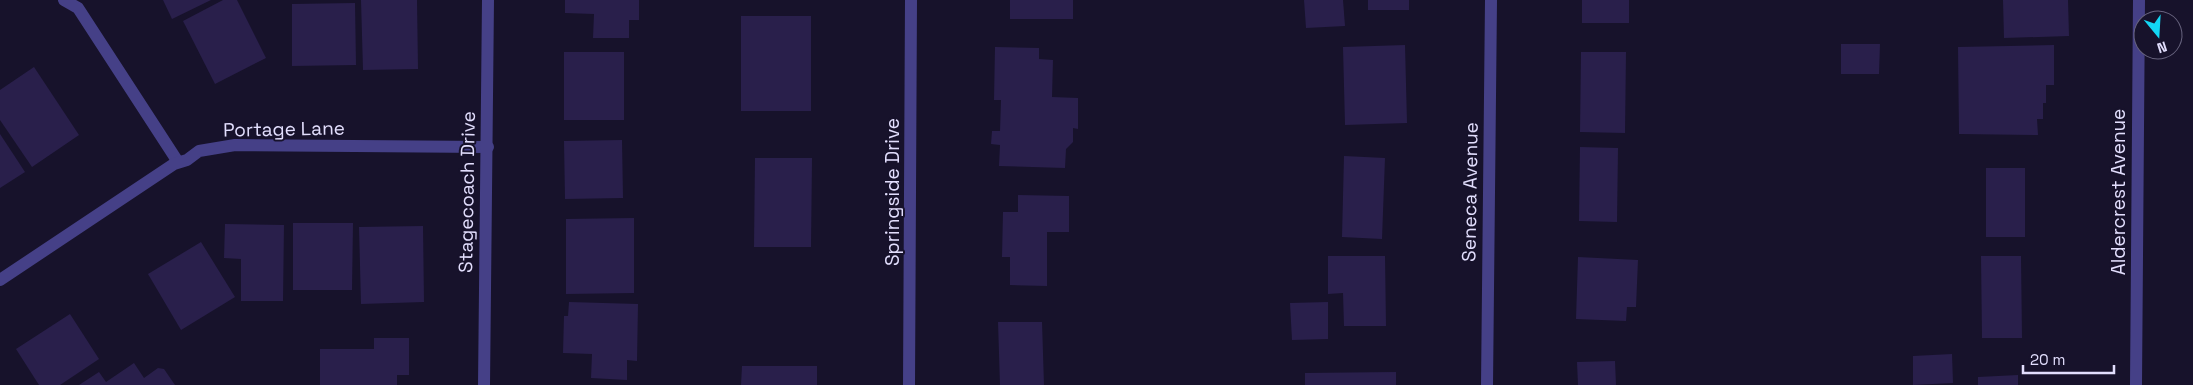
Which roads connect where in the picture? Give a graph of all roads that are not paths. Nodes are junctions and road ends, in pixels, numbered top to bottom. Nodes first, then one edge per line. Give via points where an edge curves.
1 (64, 0) edge
2 (488, 0) edge
3 (912, 0) edge
4 (1491, 0) edge
5 (2139, 0) edge
6 (488, 147) junction
7 (178, 162) junction
8 (0, 280) edge
9 (484, 385) edge
10 (909, 385) edge
11 (1487, 385) edge
12 (2136, 385) edge

1 - 7 street via 78,8
2 - 6 street, Stagecoach Drive
3 - 10 street, Springside Drive
4 - 11 street, Seneca Avenue
5 - 12 street, Aldercrest Avenue
6 - 7 street, Portage Lane via 235,145 199,151
6 - 9 street, Stagecoach Drive
7 - 8 street, Portage Lane

